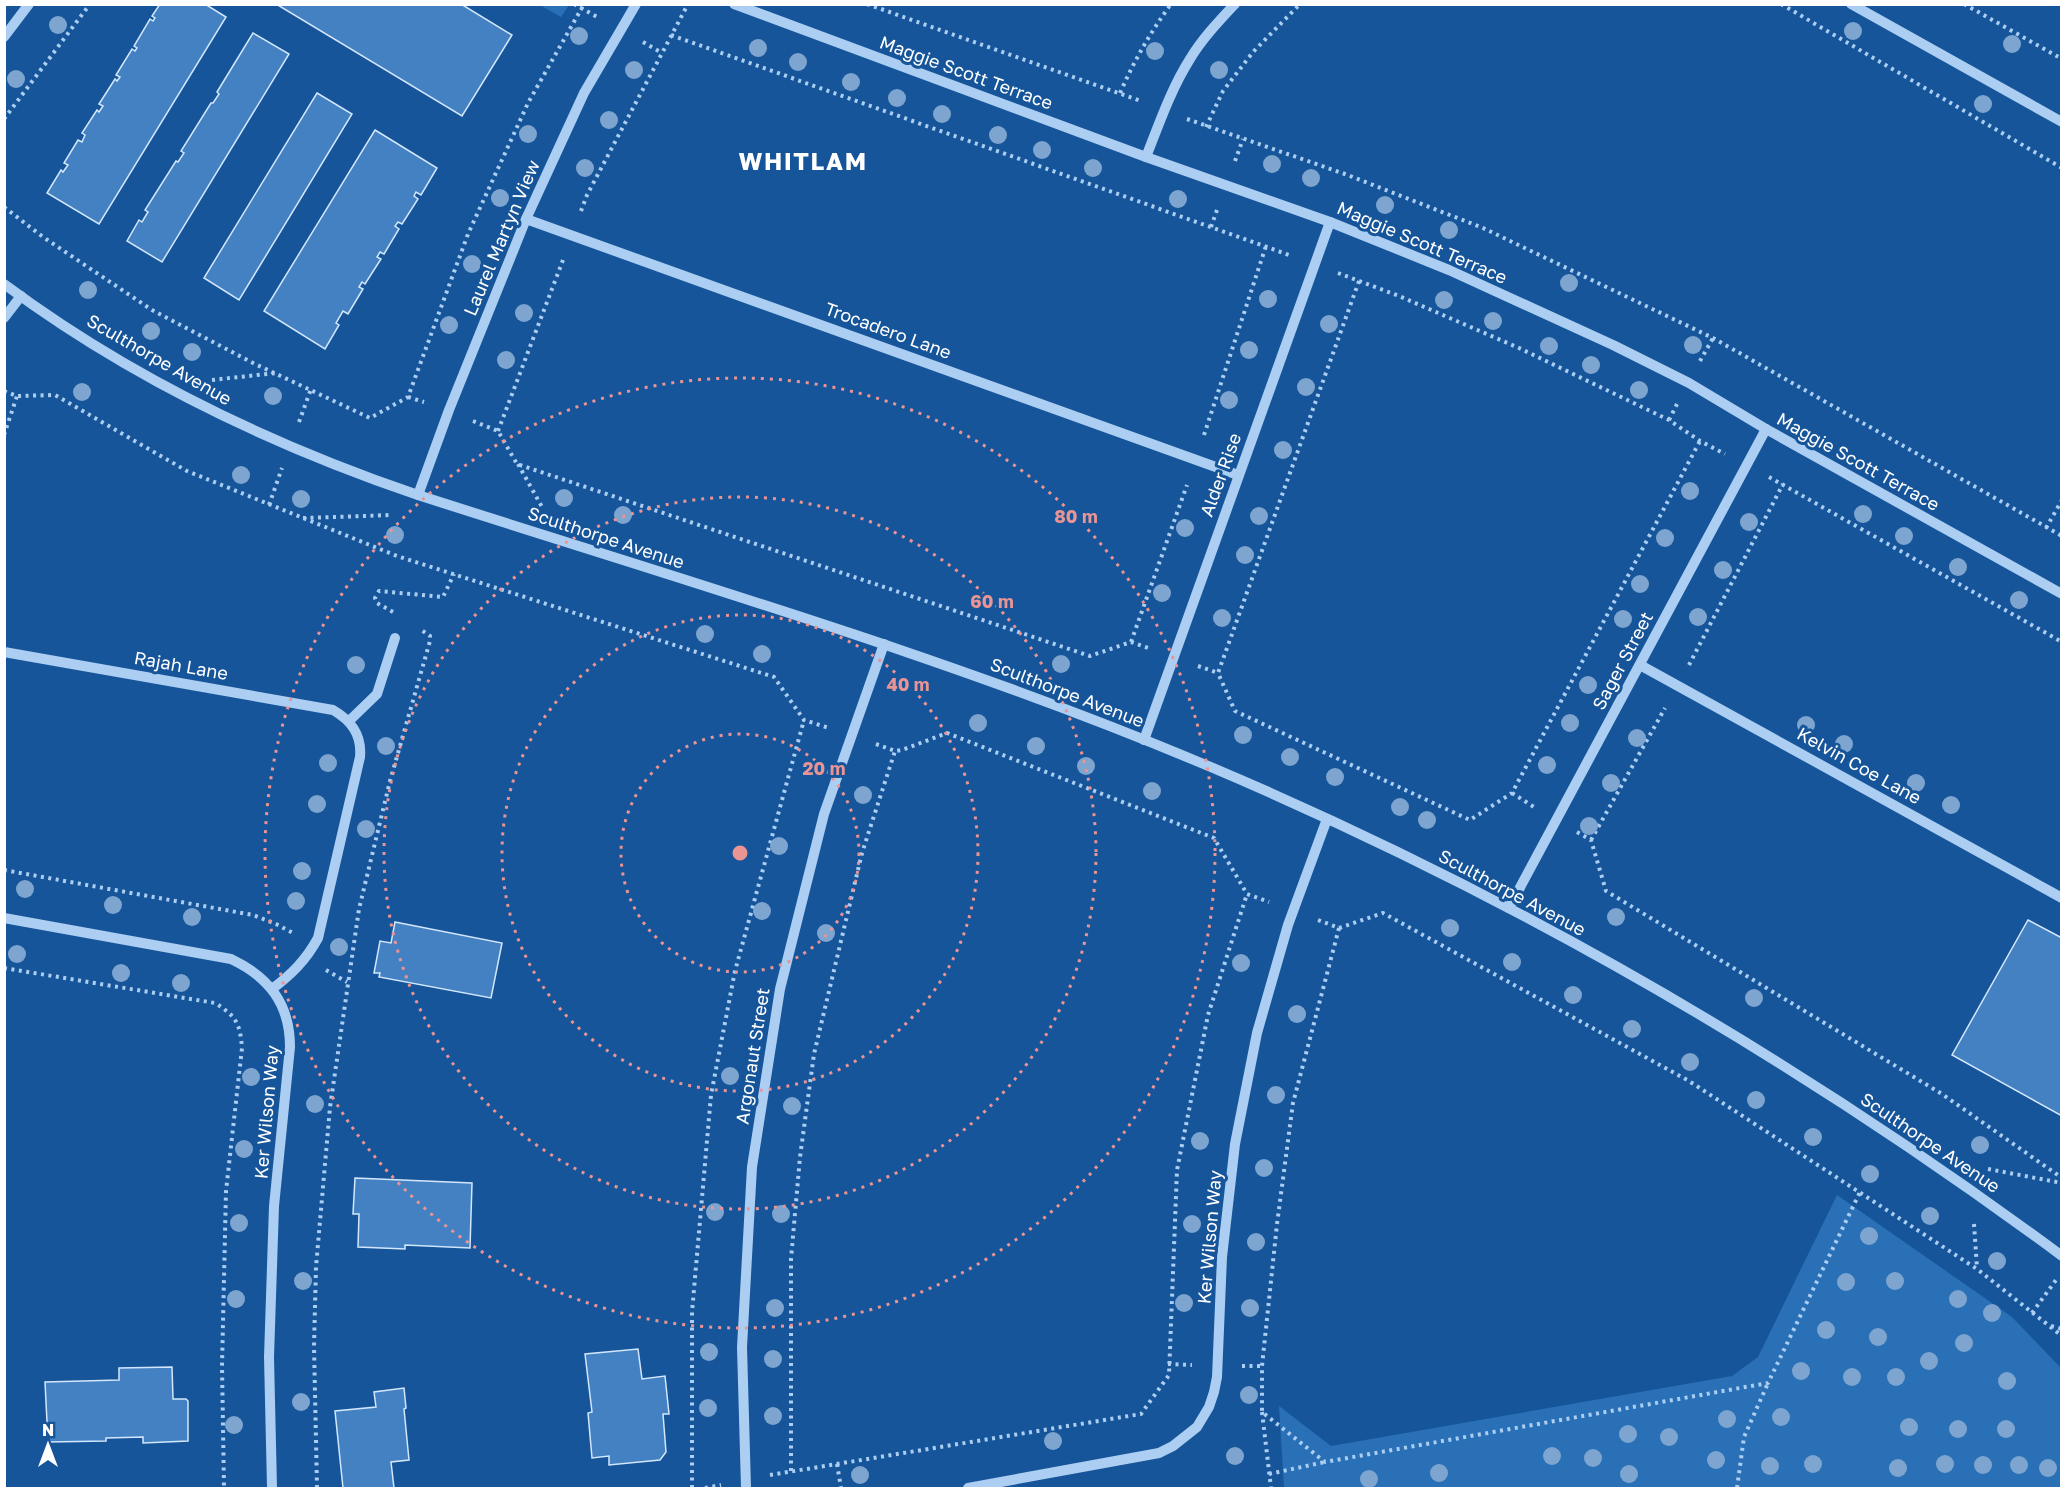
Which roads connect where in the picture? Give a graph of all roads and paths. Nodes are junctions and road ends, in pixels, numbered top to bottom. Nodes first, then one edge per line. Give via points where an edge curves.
1 (29, 4) edge
2 (90, 4) edge
3 (585, 4) edge
4 (636, 4) edge
5 (688, 4) edge
6 (734, 4) edge
7 (867, 4) edge
8 (1170, 4) edge
9 (1235, 4) edge
10 (1300, 4) edge
11 (1781, 4) edge
12 (1851, 4) edge
13 (1964, 4) edge
14 (4, 37) edge
15 (2061, 59) edge
16 (4, 119) edge
17 (2061, 122) edge
18 (1146, 157) junction
19 (2061, 168) edge
20 (4, 207) edge
21 (526, 219) junction
22 (1330, 222) junction
23 (1266, 246) dead end
24 (4, 284) edge
25 (21, 296) junction
26 (4, 318) edge
27 (277, 373) junction
28 (208, 380) dead end
29 (4, 391) edge
30 (17, 396) junction
31 (1766, 429) junction
32 (498, 431) dead end
33 (4, 435) edge
34 (517, 464) junction
35 (1238, 475) junction
36 (1783, 484) dead end
37 (418, 495) junction
38 (2061, 500) edge
39 (393, 515) dead end
40 (300, 518) junction
41 (2046, 528) junction
42 (2061, 536) edge
43 (561, 540) junction
44 (454, 574) junction
45 (2061, 594) edge
46 (397, 615) dead end
47 (417, 628) dead end
48 (395, 638) dead end
49 (1131, 642) dead end
50 (2061, 642) edge
51 (884, 644) junction
52 (4, 652) edge
53 (1640, 665) junction
54 (349, 721) junction
55 (1144, 740) junction
56 (1512, 793) joint
57 (1327, 819) junction
58 (1591, 840) dead end
59 (4, 870) edge
60 (2061, 898) edge
61 (1509, 908) junction
62 (4, 918) edge
63 (310, 953) junction
64 (4, 968) edge
65 (347, 982) junction
66 (272, 989) junction
67 (2061, 1178) edge
68 (1971, 1191) junction
69 (1860, 1192) junction
70 (2061, 1256) edge
71 (1977, 1269) junction
72 (2061, 1272) edge
73 (2032, 1313) junction
74 (2048, 1325) junction
75 (2061, 1329) edge
76 (2061, 1336) edge
77 (1768, 1383) junction
78 (1262, 1412) junction
79 (1325, 1462) junction
80 (837, 1464) junction
81 (791, 1471) junction
82 (1269, 1473) junction
83 (746, 1484) edge
84 (224, 1488) edge
85 (272, 1488) edge
86 (317, 1488) edge
87 (692, 1488) edge
88 (705, 1488) edge
89 (841, 1488) edge
90 (968, 1488) edge
91 (1271, 1488) edge
92 (1737, 1488) edge

1 - 14 street
2 - 16 path
3 - 27 path via 528,102 468,234 408,397 370,418
4 - 21 street, Laurel Martyn View via 584,93
5 - 23 path via 671,35
6 - 18 street, Maggie Scott Terrace
7 - 8 path via 1120,93 1134,59
9 - 18 street via 1190,58
10 - 41 path via 1253,52 1223,91 1206,127 1345,174 1483,228 1713,338
11 - 19 path
12 - 17 street
13 - 15 path
18 - 22 street, Maggie Scott Terrace
20 - 27 path via 152,310
21 - 35 street, Trocadero Lane
21 - 37 street, Laurel Martyn View
22 - 31 street, Maggie Scott Terrace via 1449,270 1613,345 1689,383
22 - 35 street, Alder Rise
24 - 25 street, Sculthorpe Avenue
25 - 26 street
25 - 37 street, Sculthorpe Avenue via 162,385 236,422
27 - 28 path
29 - 30 path
30 - 33 path
30 - 40 path via 55,395 187,471
31 - 45 street, Maggie Scott Terrace
31 - 53 street, Sager Street
32 - 34 path
34 - 43 path
34 - 49 path via 1090,656
35 - 55 street, Alder Rise
36 - 50 path
37 - 43 street, Sculthorpe Avenue
38 - 41 path
39 - 40 path
40 - 44 path
41 - 42 path
43 - 51 street, Sculthorpe Avenue
44 - 46 path via 443,597 379,591 377,603
44 - 87 path via 774,677 804,720 735,971 711,1095 692,1312
47 - 65 path via 430,636 430,641 390,781 359,909
48 - 54 street via 377,694
51 - 55 street, Sculthorpe Avenue
51 - 83 street, Argonaut Street via 824,814 780,989 752,1167 742,1347
52 - 54 street, Rajah Lane via 333,710
53 - 60 street, Kelvin Coe Lane
53 - 61 street, Sager Street
54 - 63 street via 359,739 360,757 318,938
55 - 57 street, Sculthorpe Avenue
56 - 56 path via 1700,441 1668,420 1519,348 1359,281 1218,673 1235,711 1470,820
57 - 61 street, Sculthorpe Avenue
57 - 90 street, Ker Wilson Way via 1288,925 1255,1044 1235,1144 1222,1257 1217,1377 1209,1407 1191,1432 1159,1453
58 - 67 path via 1606,891 1942,1094
59 - 63 path via 254,915 293,934
61 - 68 street, Sculthorpe Avenue via 1684,1005 1854,1111
62 - 66 street, Ker Wilson Way via 224,957 251,969
63 - 65 path via 329,973
63 - 66 street
64 - 84 path via 215,1003 231,1013 240,1029 242,1048 226,1191
65 - 86 path via 330,1107 316,1267
66 - 85 street, Ker Wilson Way via 286,1017 290,1047 274,1206 269,1358
68 - 70 street, Sculthorpe Avenue
68 - 71 path
69 - 71 path
69 - 77 path
69 - 78 path via 1689,1081 1383,913 1339,928 1293,1103 1262,1366
71 - 73 path
72 - 73 path
73 - 74 path
74 - 75 path
74 - 76 path
77 - 79 path
77 - 92 path via 1744,1437
78 - 79 path
78 - 82 path
79 - 82 path
80 - 81 path
80 - 81 path via 1141,1414 1168,1375 1177,1170 1208,1015 1247,894 1215,838 948,733 894,751 862,853 814,1054 791,1259
80 - 89 path
81 - 83 path
82 - 91 path
83 - 88 path

